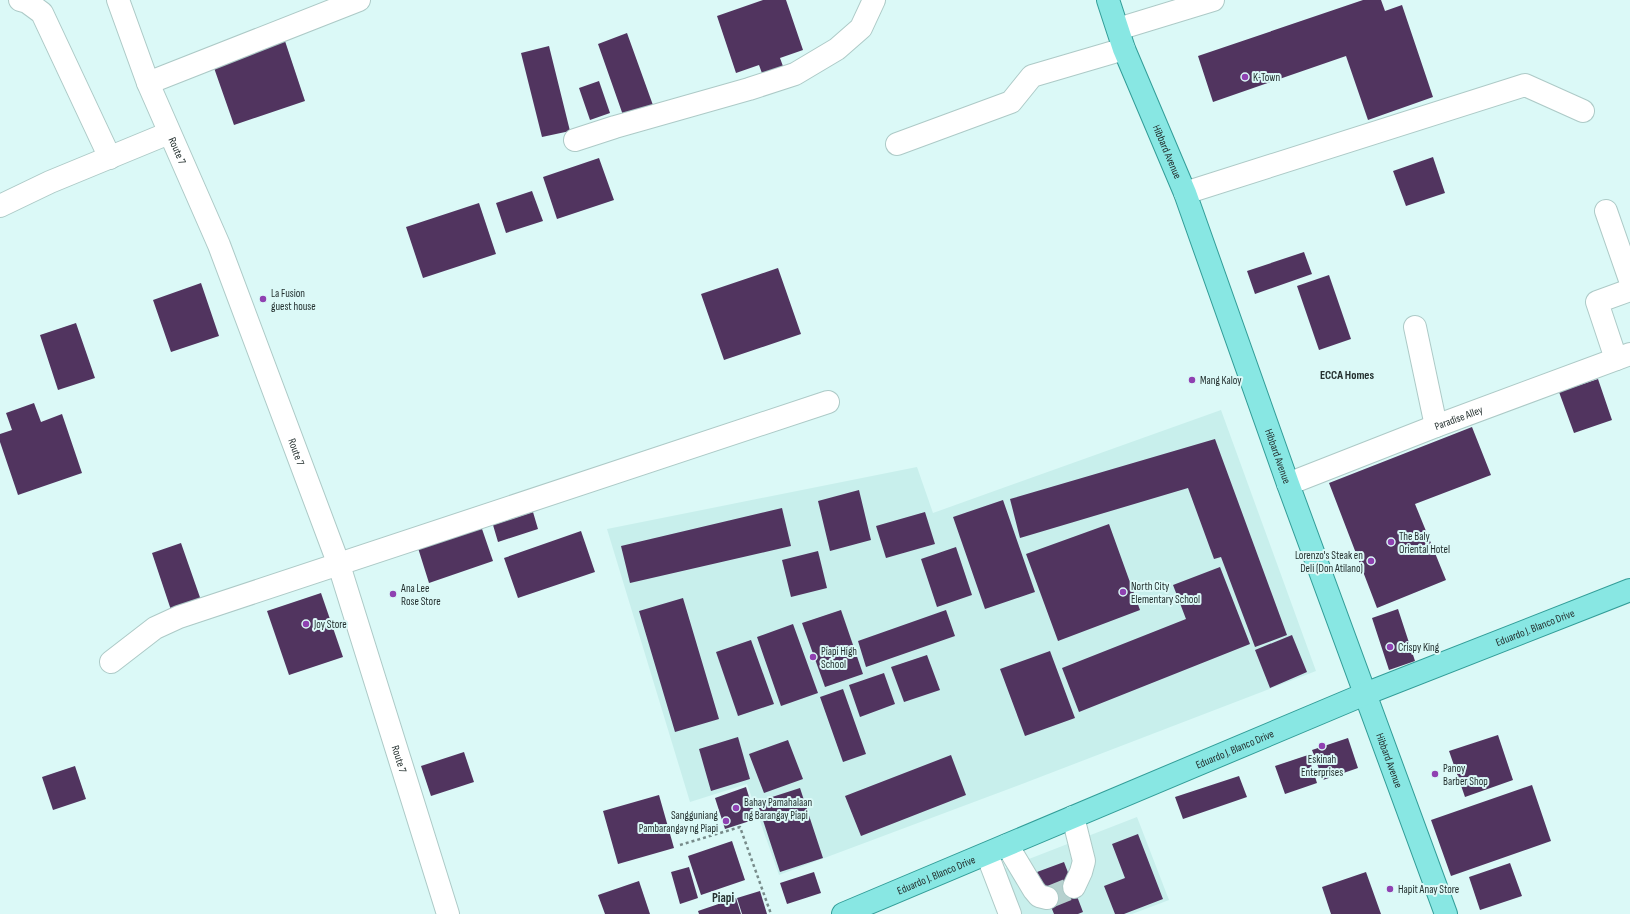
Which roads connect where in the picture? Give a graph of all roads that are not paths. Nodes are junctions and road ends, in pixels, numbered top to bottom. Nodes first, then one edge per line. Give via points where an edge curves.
1 (20, 0) edge
2 (118, 0) edge
3 (359, 0) edge
4 (874, 0) edge
5 (1108, 0) edge
6 (1213, 0) edge
7 (1121, 39) junction
8 (148, 83) junction
9 (1582, 112) dead end
10 (169, 133) junction
11 (575, 140) dead end
12 (897, 144) dead end
13 (110, 158) junction
14 (1185, 193) junction
15 (0, 206) edge
16 (1606, 211) dead end
17 (1630, 280) edge
18 (1630, 290) edge
19 (1415, 327) dead end
20 (1623, 357) edge
21 (828, 402) dead end
22 (1436, 426) junction
23 (1288, 484) junction
24 (339, 565) junction
25 (1630, 590) edge
26 (112, 662) dead end
27 (1365, 694) junction
28 (1073, 817) junction
29 (1007, 845) junction
30 (987, 854) junction
31 (1074, 887) tunnel mouth
32 (1047, 898) dead end
33 (448, 914) edge
34 (843, 914) edge
35 (1010, 914) edge
36 (1446, 914) edge

1 - 13 street via 42,13
2 - 8 street, Route 7
3 - 8 street
4 - 11 street via 862,28 837,49 794,74 749,90
5 - 7 main road, Hibbard Avenue
6 - 7 street
7 - 12 street via 1032,76 1011,102
7 - 14 main road, Hibbard Avenue
8 - 10 street, Route 7
9 - 14 street via 1525,85
10 - 13 street
10 - 24 street, Route 7 via 219,245
13 - 15 street
14 - 23 main road, Hibbard Avenue
16 - 17 street
18 - 20 street via 1597,302
19 - 22 street
20 - 22 street, Paradise Alley
21 - 24 street
22 - 23 street, Paradise Alley
23 - 27 main road, Hibbard Avenue
24 - 26 street via 179,617 155,628
24 - 33 street, Route 7
25 - 27 main road, Eduardo J. Blanco Drive
27 - 28 main road, Eduardo J. Blanco Drive
27 - 36 main road, Hibbard Avenue
28 - 29 main road, Eduardo J. Blanco Drive
28 - 31 street via 1084,861
29 - 30 main road, Eduardo J. Blanco Drive
29 - 32 street via 1034,890 1039,896
30 - 34 main road, Eduardo J. Blanco Drive
30 - 35 street

